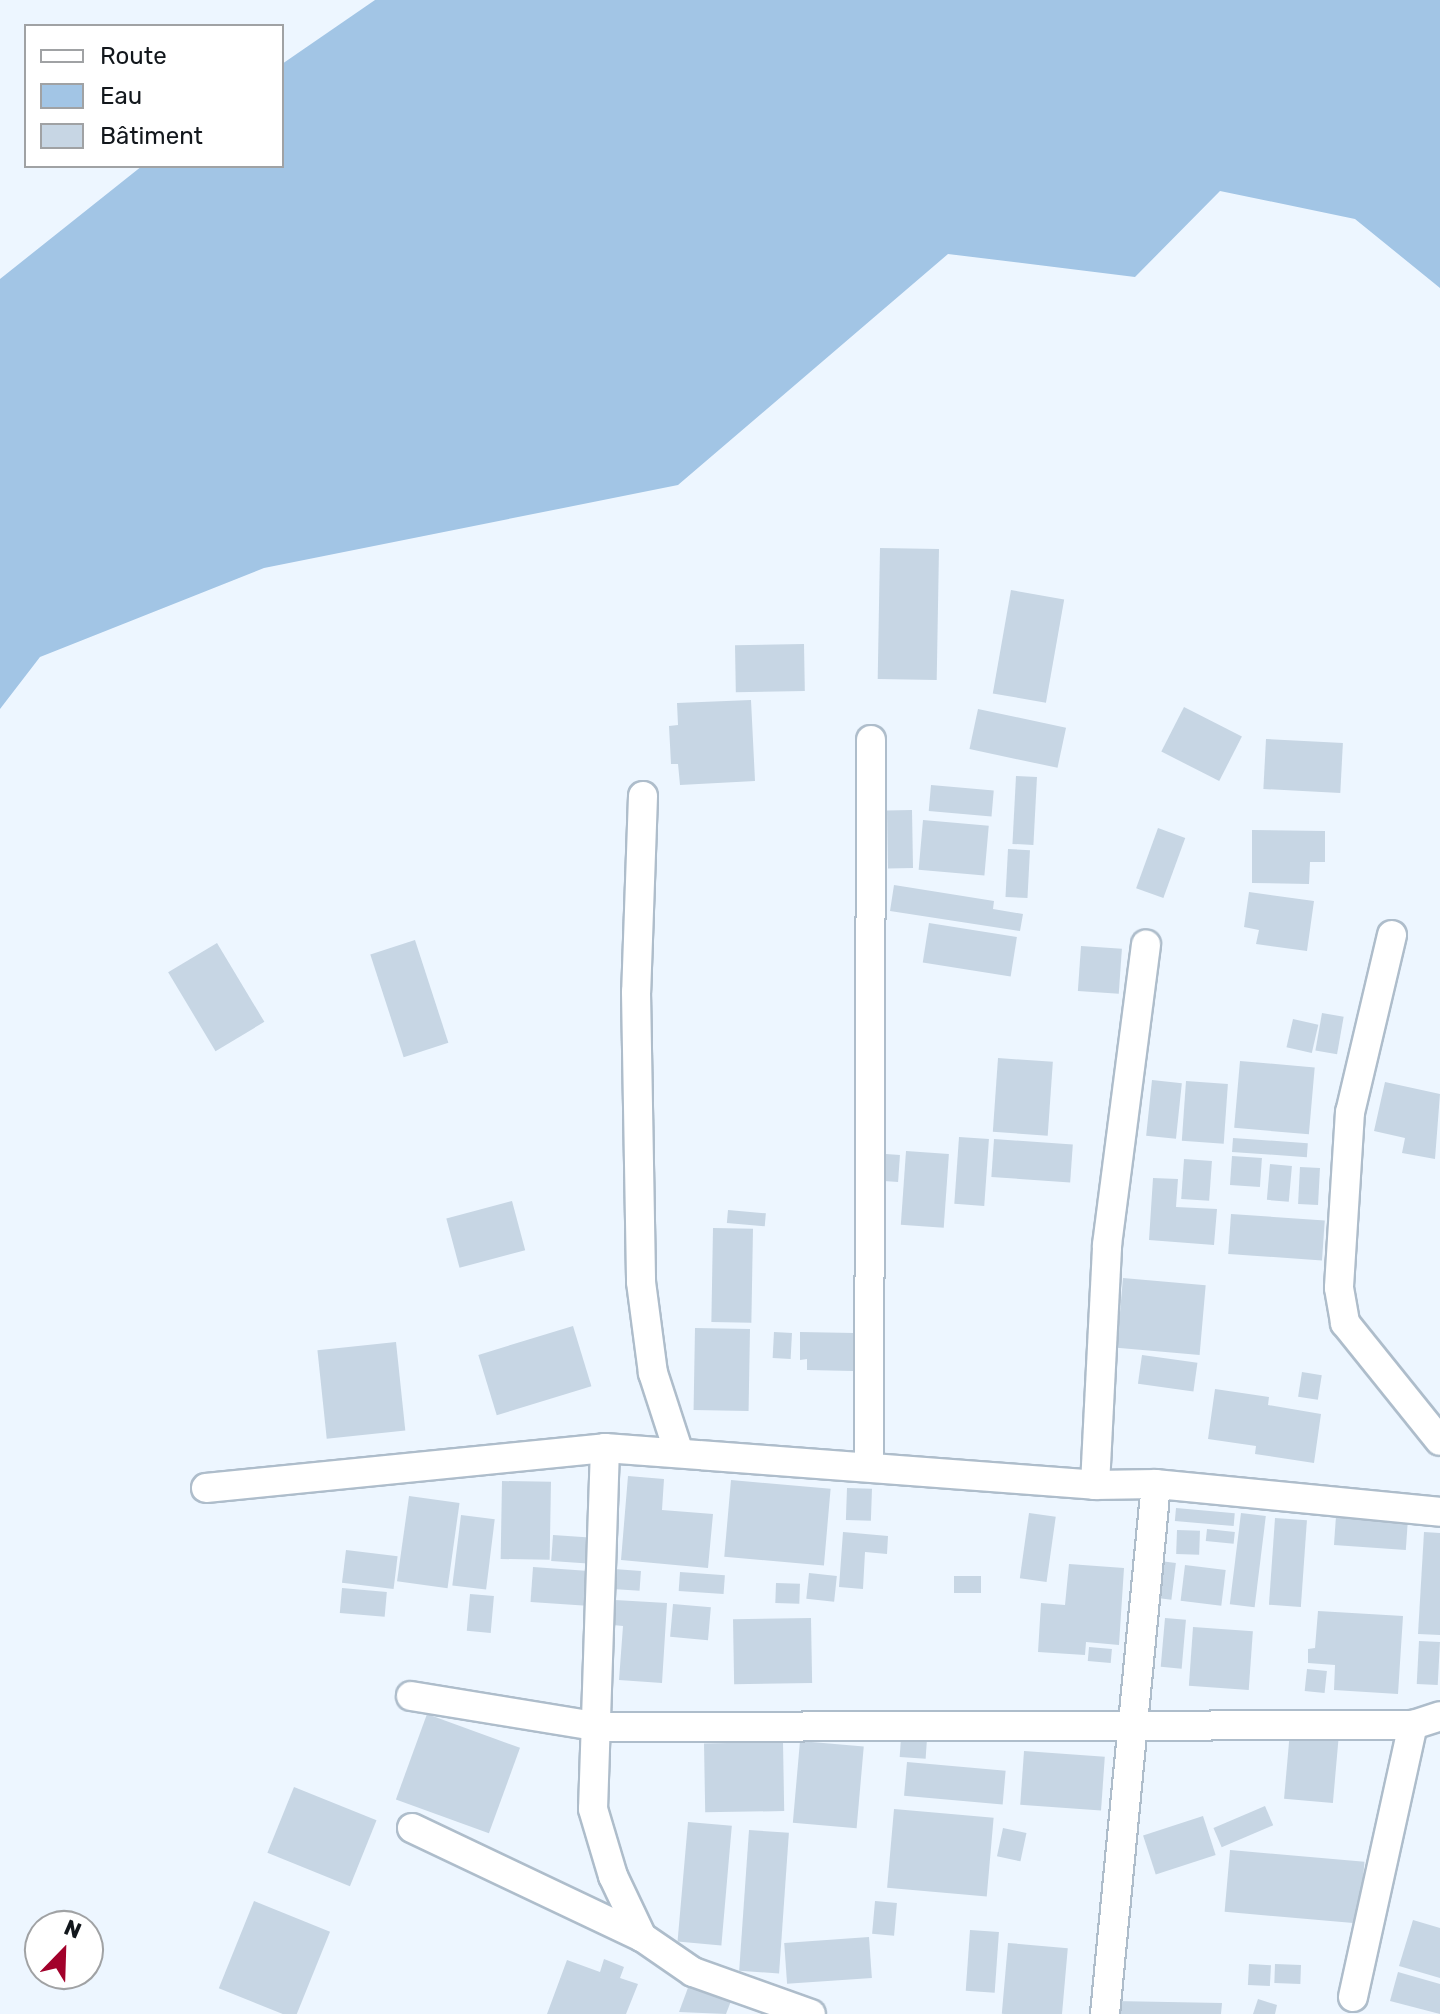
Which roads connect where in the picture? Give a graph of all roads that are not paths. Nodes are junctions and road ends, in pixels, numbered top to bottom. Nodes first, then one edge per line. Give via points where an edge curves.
1 (871, 740) dead end
2 (643, 796) dead end
3 (1392, 935) dead end
4 (1146, 945) dead end
5 (1440, 1441) edge
6 (605, 1448) junction
7 (678, 1450) junction
8 (869, 1464) junction
9 (1156, 1484) junction
10 (1095, 1485) junction
11 (206, 1488) dead end
12 (1440, 1512) edge
13 (411, 1696) dead end
14 (1440, 1716) edge
15 (1137, 1724) junction
16 (1413, 1725) junction
17 (600, 1727) junction
18 (412, 1828) dead end
19 (642, 1937) junction
20 (1353, 1997) dead end
21 (811, 2014) edge
22 (1105, 2014) edge

1 - 8 street
2 - 7 street via 636,992 641,1282 653,1373
3 - 5 street via 1350,1112 1339,1288 1345,1323
4 - 10 street via 1107,1245
6 - 7 street
6 - 11 street
6 - 17 street
7 - 8 street
8 - 10 street
9 - 10 street
9 - 12 street
9 - 15 street
13 - 17 street
14 - 16 street
15 - 16 street
15 - 17 street
15 - 22 street
16 - 20 street
17 - 19 street via 593,1809 613,1876
18 - 19 street
19 - 21 street via 693,1972

